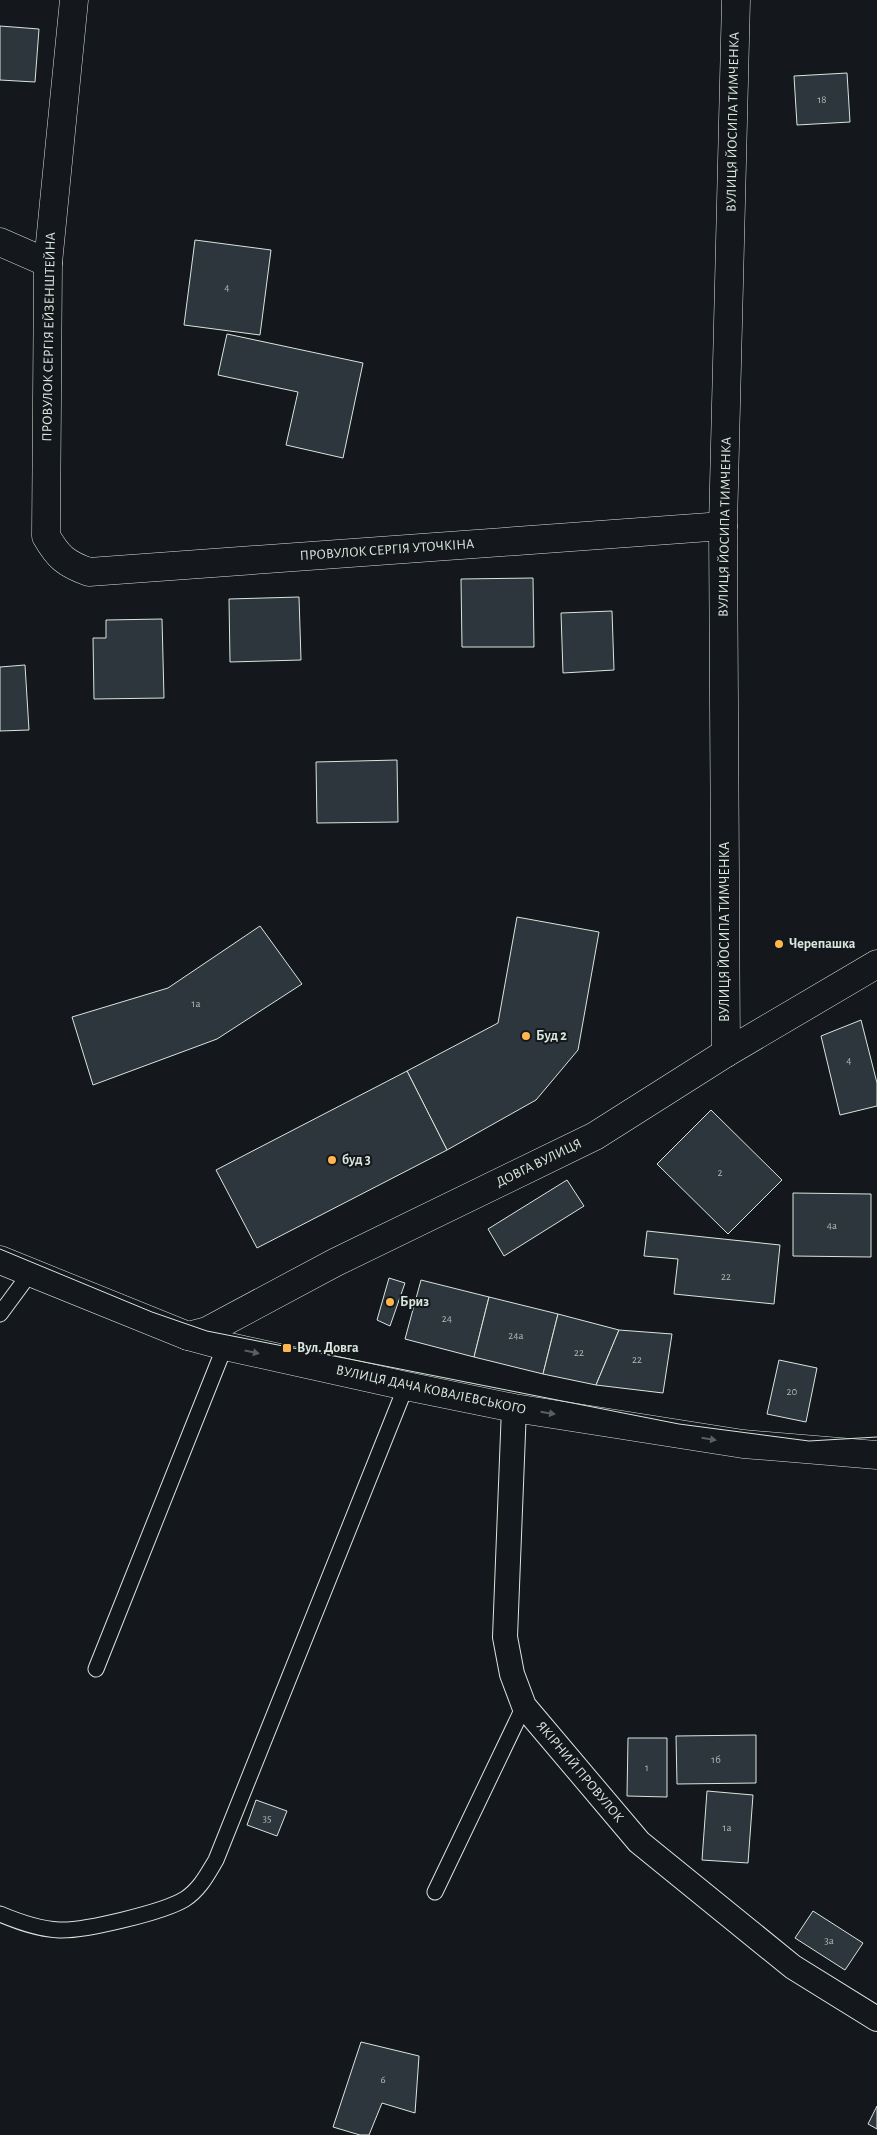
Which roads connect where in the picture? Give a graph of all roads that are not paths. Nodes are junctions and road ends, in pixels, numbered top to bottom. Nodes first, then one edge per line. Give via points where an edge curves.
1 (74, 0) edge
2 (736, 0) edge
3 (0, 242) edge
4 (48, 263) junction
5 (723, 526) junction
6 (56, 553) joint
7 (877, 964) edge
8 (726, 1053) junction
9 (0, 1260) edge
10 (30, 1272) junction
11 (0, 1314) edge
12 (188, 1336) junction
13 (225, 1346) junction
14 (406, 1386) junction
15 (514, 1408) junction
16 (877, 1455) edge
17 (96, 1669) dead end
18 (524, 1706) junction
19 (435, 1892) dead end
20 (0, 1914) edge
21 (877, 2019) edge

1 - 4 street, ПРОВУЛОК СЕРГІЯ ЕЙЗЕНШТЕЙНА
2 - 5 street, ВУЛИЦЯ ЙОСИПА ТИМЧЕНКА
3 - 4 street
4 - 6 street, ПРОВУЛОК СЕРГІЯ ЕЙЗЕНШТЕЙНА via 46,536
5 - 6 street, ПРОВУЛОК СЕРГІЯ УТОЧКІНА via 89,572 71,565
5 - 8 street, ВУЛИЦЯ ЙОСИПА ТИМЧЕНКА
7 - 8 street, ДОВГА ВУЛИЦЯ
8 - 12 street, ДОВГА ВУЛИЦЯ via 596,1136 336,1262 207,1331
9 - 10 street, ВУЛИЦЯ ДАЧА КОВАЛЕВСЬКОГО
10 - 11 lane
10 - 12 street, ВУЛИЦЯ ДАЧА КОВАЛЕВСЬКОГО
12 - 13 street, ВУЛИЦЯ ДАЧА КОВАЛЕВСЬКОГО
13 -> 14 street, ВУЛИЦЯ ДАЧА КОВАЛЕВСЬКОГО
13 - 17 lane
14 - 15 street, ВУЛИЦЯ ДАЧА КОВАЛЕВСЬКОГО
14 - 20 lane via 216,1860 200,1885 185,1899 165,1908 86,1928 59,1930 25,1924
15 -> 16 street, ВУЛИЦЯ ДАЧА КОВАЛЕВСЬКОГО via 743,1444
15 - 18 street, ЯКІРНИЙ ПРОВУЛОК via 505,1637 512,1674
18 - 19 lane
18 - 21 street, ЯКІРНИЙ ПРОВУЛОК via 639,1842 793,1967

